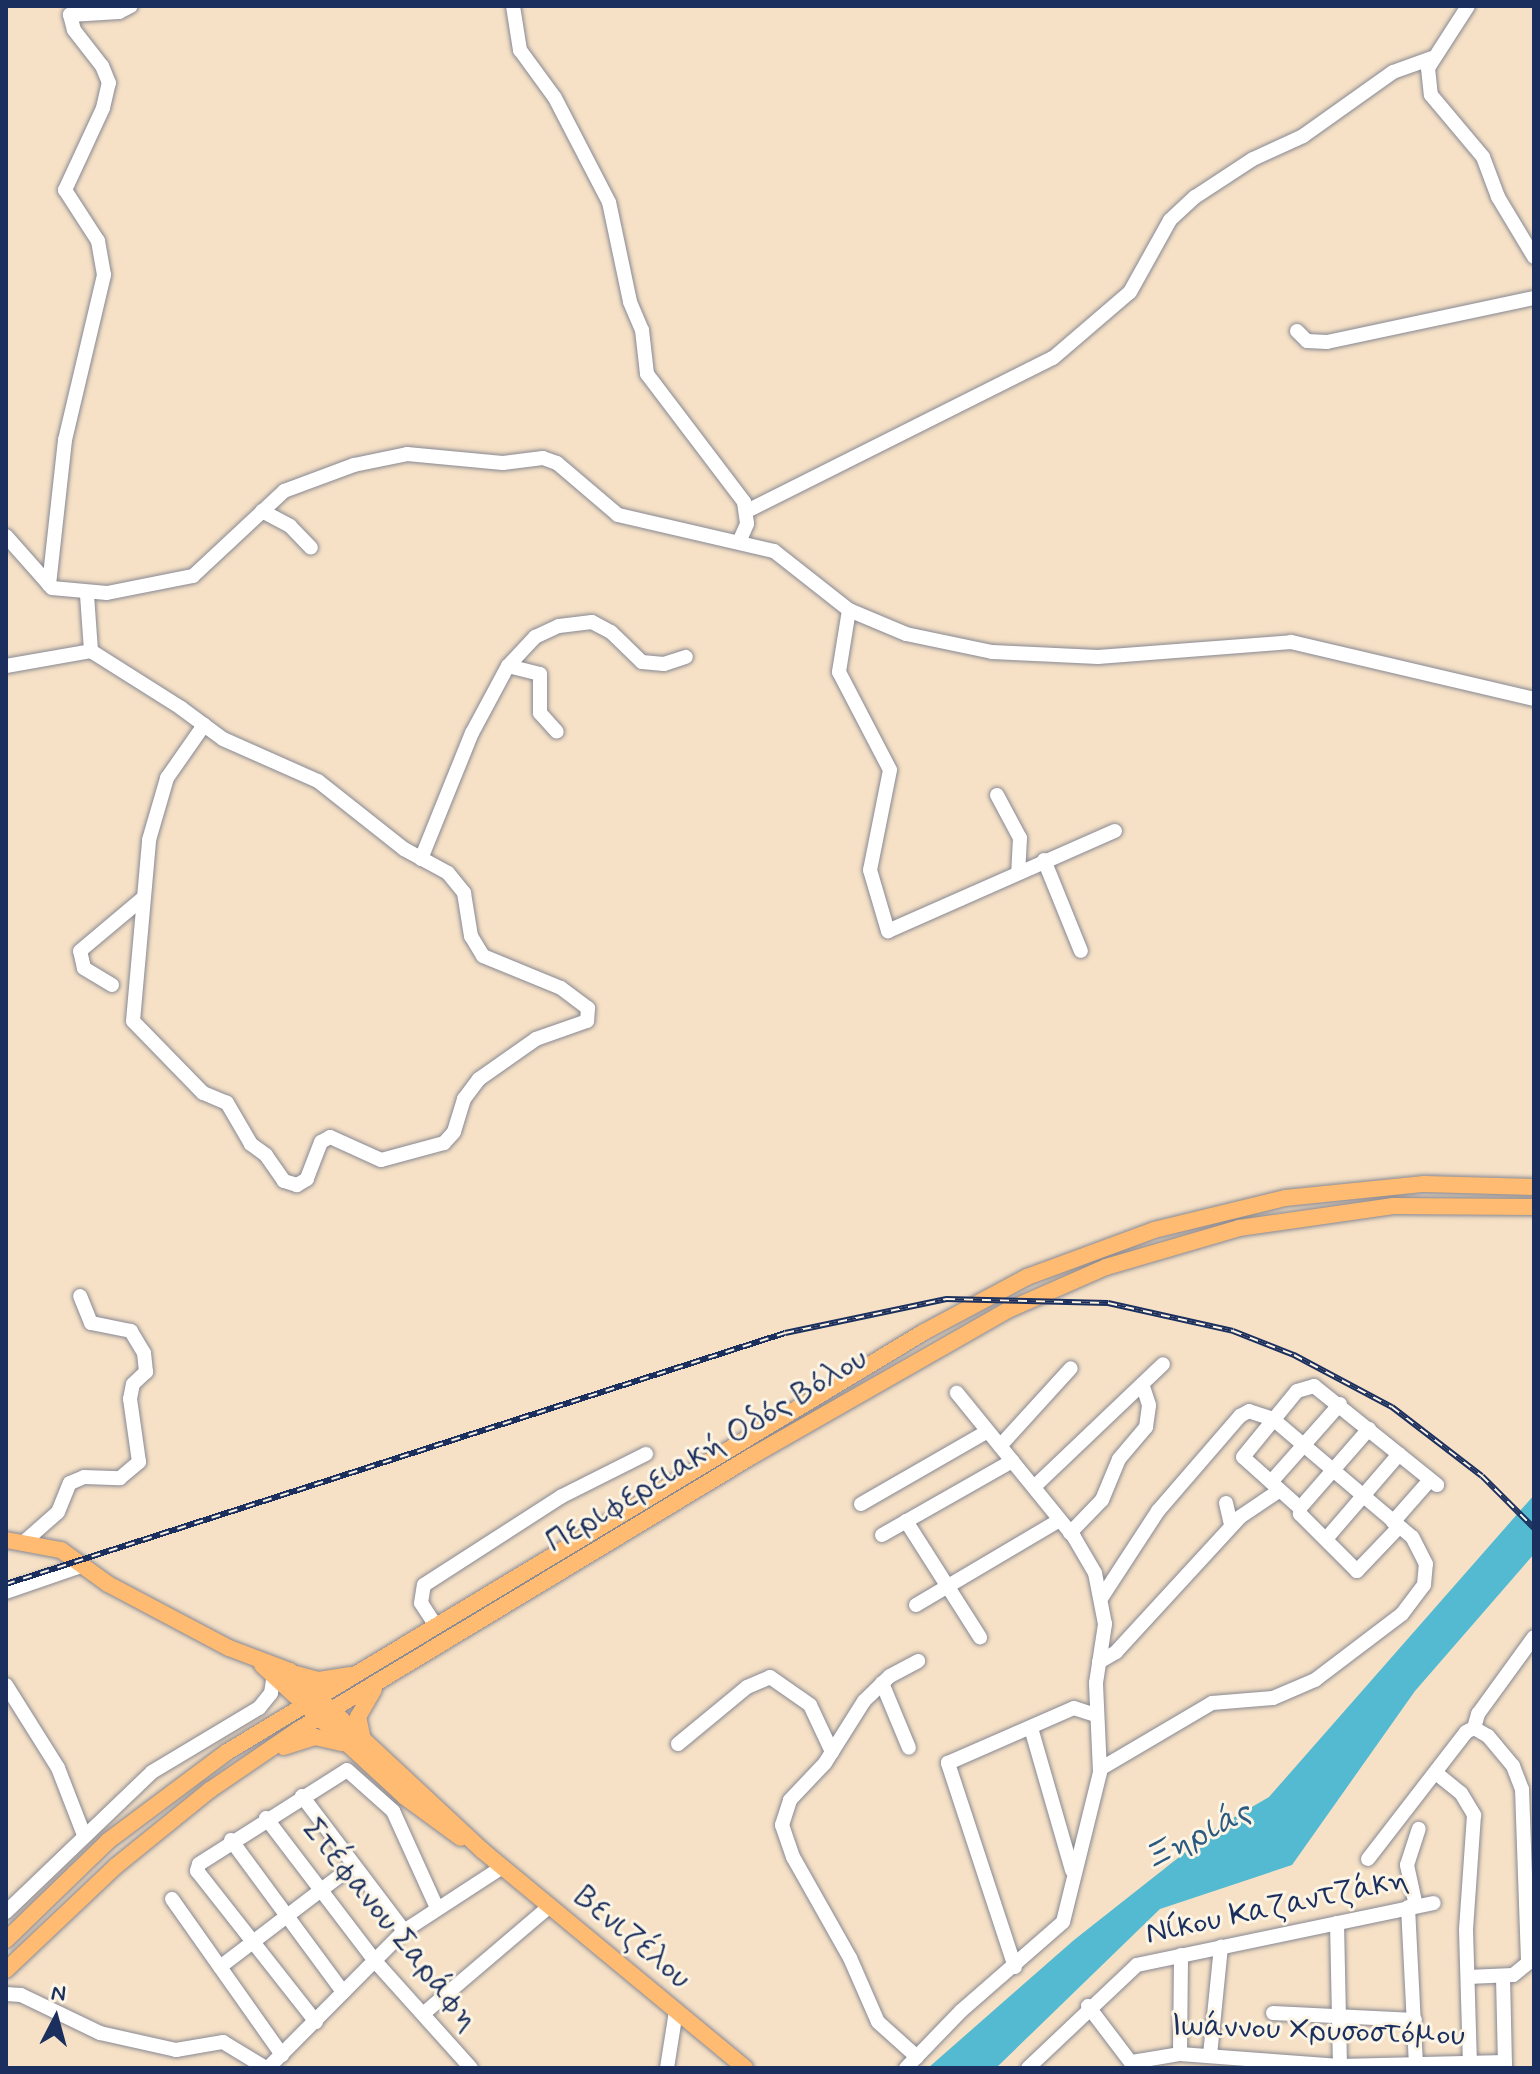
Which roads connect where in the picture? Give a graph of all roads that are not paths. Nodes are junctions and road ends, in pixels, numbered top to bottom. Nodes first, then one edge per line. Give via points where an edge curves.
1 (131, 6) edge
2 (513, 6) edge
3 (1468, 6) edge
4 (1432, 58) junction
5 (1534, 257) edge
6 (1534, 298) edge
7 (1297, 331) dead end
8 (262, 511) junction
9 (747, 511) junction
10 (6, 536) edge
11 (740, 540) junction
12 (311, 548) dead end
13 (49, 585) junction
14 (87, 595) junction
15 (849, 610) junction
16 (91, 651) junction
17 (686, 657) dead end
18 (6, 666) edge
19 (508, 666) junction
20 (1534, 699) edge
21 (204, 725) junction
22 (557, 732) dead end
23 (997, 795) dead end
24 (1115, 831) dead end
25 (421, 859) junction
26 (1044, 860) junction
27 (1018, 873) junction
28 (142, 899) junction
29 (1081, 951) dead end
30 (112, 985) dead end
31 (1534, 1187) edge
32 (1534, 1207) edge
33 (80, 1296) dead end
34 (1163, 1364) dead end
35 (1071, 1368) dead end
36 (1142, 1384) junction
37 (957, 1393) dead end
38 (1340, 1404) junction
39 (1273, 1419) junction
40 (1369, 1429) junction
41 (988, 1431) junction
42 (1303, 1445) junction
43 (1000, 1446) junction
44 (646, 1454) dead end
45 (1399, 1454) junction
46 (1012, 1461) junction
47 (1333, 1472) junction
48 (1276, 1486) junction
49 (1034, 1487) junction
50 (1362, 1497) junction
51 (1226, 1503) dead end
52 (861, 1504) dead end
53 (1300, 1508) junction
54 (1060, 1520) junction
55 (906, 1521) junction
56 (1396, 1524) junction
57 (1231, 1525) junction
58 (1070, 1533) junction
59 (882, 1535) dead end
60 (1326, 1539) junction
61 (6, 1540) edge
62 (24, 1542) junction
63 (81, 1566) junction
64 (949, 1586) junction
65 (6, 1592) edge
66 (1102, 1597) junction
67 (916, 1605) dead end
68 (436, 1626) junction
69 (980, 1637) dead end
70 (1534, 1637) edge
71 (918, 1661) dead end
72 (1099, 1662) junction
73 (359, 1674) junction
74 (282, 1675) junction
75 (380, 1682) junction
76 (882, 1683) junction
77 (6, 1685) edge
78 (313, 1702) junction
79 (325, 1714) junction
80 (1095, 1715) junction
81 (269, 1727) junction
82 (1031, 1728) junction
83 (1474, 1728) junction
84 (678, 1744) dead end
85 (357, 1745) junction
86 (909, 1748) dead end
87 (832, 1752) junction
88 (253, 1760) junction
89 (1100, 1769) junction
90 (1436, 1773) junction
91 (302, 1796) junction
92 (266, 1818) junction
93 (1419, 1829) dead end
94 (84, 1835) junction
95 (231, 1840) junction
96 (1368, 1859) dead end
97 (354, 1865) junction
98 (502, 1867) junction
99 (1073, 1871) junction
100 (320, 1891) junction
101 (172, 1899) dead end
102 (1434, 1903) dead end
103 (550, 1906) junction
104 (1412, 1907) junction
105 (437, 1908) junction
106 (6, 1912) edge
107 (287, 1918) junction
108 (1337, 1923) junction
109 (404, 1931) junction
110 (6, 1940) edge
111 (252, 1943) junction
112 (1221, 1947) junction
113 (1181, 1955) junction
114 (374, 1960) junction
115 (220, 1967) junction
116 (1015, 1967) junction
117 (6, 1970) edge
118 (1468, 1977) junction
119 (1503, 1977) junction
120 (343, 1992) junction
121 (6, 1994) edge
122 (1088, 2006) junction
123 (676, 2011) junction
124 (1273, 2013) dead end
125 (423, 2014) junction
126 (1340, 2017) junction
127 (1415, 2020) junction
128 (316, 2022) junction
129 (1180, 2054) junction
130 (282, 2055) junction
131 (1210, 2055) junction
132 (917, 2057) junction
133 (1134, 2065) edge
134 (1505, 2065) edge
135 (1416, 2066) edge
136 (1470, 2066) edge
137 (1340, 2067) edge
138 (267, 2068) edge
139 (471, 2068) edge
140 (667, 2068) edge
141 (745, 2068) edge
142 (906, 2068) edge
143 (1028, 2068) edge

1 - 13 street via 119,12 70,15 109,83 65,190 98,241 104,275 65,440
2 - 9 street via 520,50 555,98 609,202 630,302 642,330 647,374 732,483
3 - 4 street
4 - 5 street via 1427,78 1437,107 1483,157 1498,197
4 - 9 street via 1393,72 1303,136 1253,159 1188,203 1170,220 1130,292 1053,358
6 - 7 street via 1327,342 1307,341
8 - 11 street via 291,486 397,455 503,463 543,458 557,463 618,515
8 - 12 street via 290,526
8 - 14 street via 193,576
9 - 11 street
10 - 13 street
11 - 15 street via 785,557
13 - 14 street
14 - 16 street
15 - 20 street via 906,634 992,652 1098,657 1291,642
15 - 27 street via 839,672 890,770 870,870 888,931
16 - 18 street
16 - 21 street
17 - 19 street via 664,664 642,662 601,625 581,621 535,637
19 - 22 street via 540,674 540,713
19 - 25 street via 465,747
21 - 25 street via 223,739 318,781
21 - 28 street via 167,778 149,840
23 - 27 street via 1020,838
24 - 26 street
25 - 28 street via 448,873 464,893 471,936 483,956 561,988 590,1015 581,1025 536,1039 479,1079 444,1143 381,1160 337,1138 325,1138 311,1173 297,1185 277,1175 227,1103 203,1093 133,1021
26 - 27 street
26 - 29 street
28 - 30 street via 80,951 84,968
31 - 68 main road, Περιφερειακή Οδός Βόλου via 1424,1184 1285,1198 1154,1230 1027,1277 924,1332
32 - 75 main road, Περιφερειακή Οδός Βόλου via 1410,1205 1286,1219 1180,1243 1064,1284 876,1382
33 - 62 street via 89,1322 131,1331 144,1353 146,1372 133,1384 130,1399 139,1462 120,1478 84,1477 70,1483 58,1512
34 - 36 street
35 - 43 street
36 - 49 street
36 - 58 street via 1149,1405 1145,1430 1119,1459 1102,1500
37 - 41 street
38 - 39 street via 1319,1387 1307,1385
38 - 40 street
38 - 42 street
39 - 42 street
39 - 48 street via 1243,1457
39 - 66 street via 1254,1411 1240,1416 1158,1511
40 - 45 street
40 - 47 street
41 - 43 street
41 - 52 street
42 - 47 street
42 - 48 street
43 - 46 street
44 - 68 street via 562,1496 424,1585 421,1603
45 - 50 street
45 - 56 street via 1433,1483
46 - 49 street
46 - 55 street
47 - 50 street
47 - 53 street
48 - 53 street
48 - 57 street
49 - 54 street
50 - 56 street
50 - 60 street
51 - 57 street
53 - 60 street
54 - 58 street
54 - 64 street
55 - 59 street
55 - 64 street
56 - 60 street via 1361,1571
56 - 89 street via 1417,1542 1426,1564 1424,1585 1402,1614 1307,1685 1273,1698 1212,1703
57 - 72 street via 1116,1652
58 - 66 street via 1095,1573
61 - 62 main road, Βενιζέλου
62 - 63 main road, Βενιζέλου via 61,1550
63 - 65 street
63 - 74 main road, Βενιζέλου
64 - 67 street
64 - 69 street
66 - 72 street
68 - 73 main road, Περιφερειακή Οδός Βόλου
70 - 83 street via 1478,1714
71 - 76 street
72 - 80 street
73 - 74 main road via 319,1680
73 - 78 main road, Περιφερειακή Οδός Βόλου
74 - 78 main road, Βενιζέλου
74 - 81 main road via 284,1704
74 - 94 street via 259,1708 159,1766
75 - 79 main road, Περιφερειακή Οδός Βόλου
75 - 85 main road via 358,1717
76 - 86 street
76 - 87 street via 858,1709
77 - 94 street via 58,1768
78 - 79 main road, Βενιζέλου
78 - 81 main road, Περιφερειακή Οδός Βόλου
79 - 85 main road, Βενιζέλου
79 - 88 main road, Περιφερειακή Οδός Βόλου
80 - 82 street via 1078,1707
80 - 89 street
81 - 110 main road, Περιφερειακή Οδός Βόλου via 108,1841
82 - 99 street
82 - 116 street via 948,1763
83 - 90 street
83 - 119 street via 1509,1761 1522,1789 1528,1963 1522,1973
84 - 87 street via 747,1687 770,1677 810,1705
85 - 88 main road via 315,1737
85 - 98 main road, Βενιζέλου
87 - 132 street via 790,1800 782,1832 878,2022
88 - 117 main road, Περιφερειακή Οδός Βόλου via 116,1866
89 - 99 street
90 - 96 street
90 - 118 street via 1461,1793 1474,1815
91 - 92 street
91 - 97 street
91 - 105 street via 347,1770 393,1811
92 - 95 street
92 - 100 street, Στέφανου Σαράφη
93 - 104 street via 1407,1865
94 - 106 street
95 - 107 street
95 - 111 street via 197,1871
97 - 100 street
97 - 109 street
98 - 103 main road, Βενιζέλου
98 - 105 street
99 - 116 street via 1063,1922
100 - 107 street
100 - 114 street, Στέφανου Σαράφη
101 - 115 street
102 - 104 street, Νίκου Καζαντζάκη
103 - 123 main road, Βενιζέλου
103 - 125 street
104 - 108 street, Νίκου Καζαντζάκη
104 - 127 street
105 - 109 street
107 - 111 street
107 - 120 street
108 - 112 street, Νίκου Καζαντζάκη
108 - 126 street
109 - 114 street
111 - 115 street
111 - 128 street
112 - 113 street, Νίκου Καζαντζάκη
112 - 131 street
113 - 122 street, Νίκου Καζαντζάκη via 1137,1965
113 - 129 street
114 - 120 street
114 - 125 street, Στέφανου Σαράφη
115 - 130 street
116 - 132 street via 961,2011
118 - 119 street
118 - 136 street
119 - 134 street
120 - 128 street
121 - 138 street via 21,1995 83,2027 176,2050 219,2041
122 - 133 street
122 - 143 street, Νίκου Καζαντζάκη
123 - 140 street
123 - 141 main road, Βενιζέλου
124 - 126 street
125 - 139 street, Στέφανου Σαράφη
126 - 127 street
126 - 137 street
127 - 135 street
128 - 130 street
129 - 131 street, Ιωάννου Χρυσοστόμου
129 - 133 street, Ιωάννου Χρυσοστόμου
130 - 138 street
131 - 137 street, Ιωάννου Χρυσοστόμου
132 - 142 street
134 - 136 street, Ιωάννου Χρυσοστόμου
135 - 136 street, Ιωάννου Χρυσοστόμου
135 - 137 street, Ιωάννου Χρυσοστόμου

